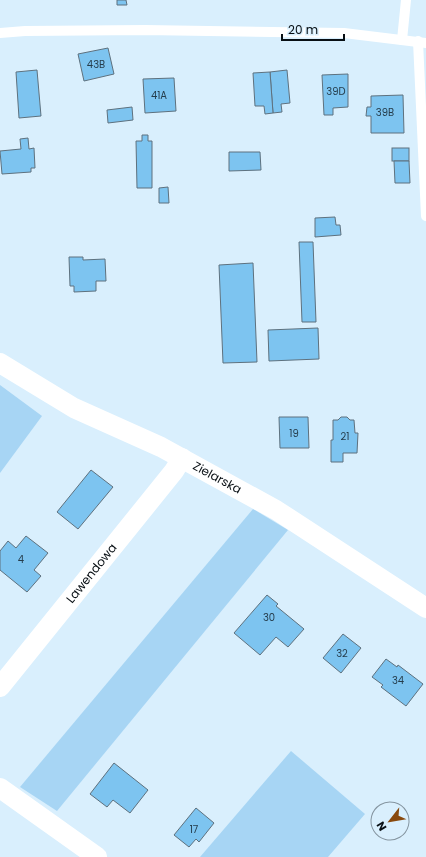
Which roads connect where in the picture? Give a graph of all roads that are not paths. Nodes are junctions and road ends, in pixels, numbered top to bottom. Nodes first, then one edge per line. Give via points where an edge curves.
1 (406, 0) edge
2 (0, 33) edge
3 (402, 40) junction
4 (422, 42) edge
5 (426, 216) edge
6 (0, 363) edge
7 (182, 458) junction
8 (426, 608) edge
9 (0, 687) edge
10 (0, 788) edge
11 (97, 857) edge

1 - 3 lane
2 - 3 lane via 144,30 344,33
3 - 4 lane
4 - 5 lane
6 - 7 street, Zielarska via 74,408
7 - 8 street, Zielarska via 276,510
7 - 9 street, Lawendowa
10 - 11 street

